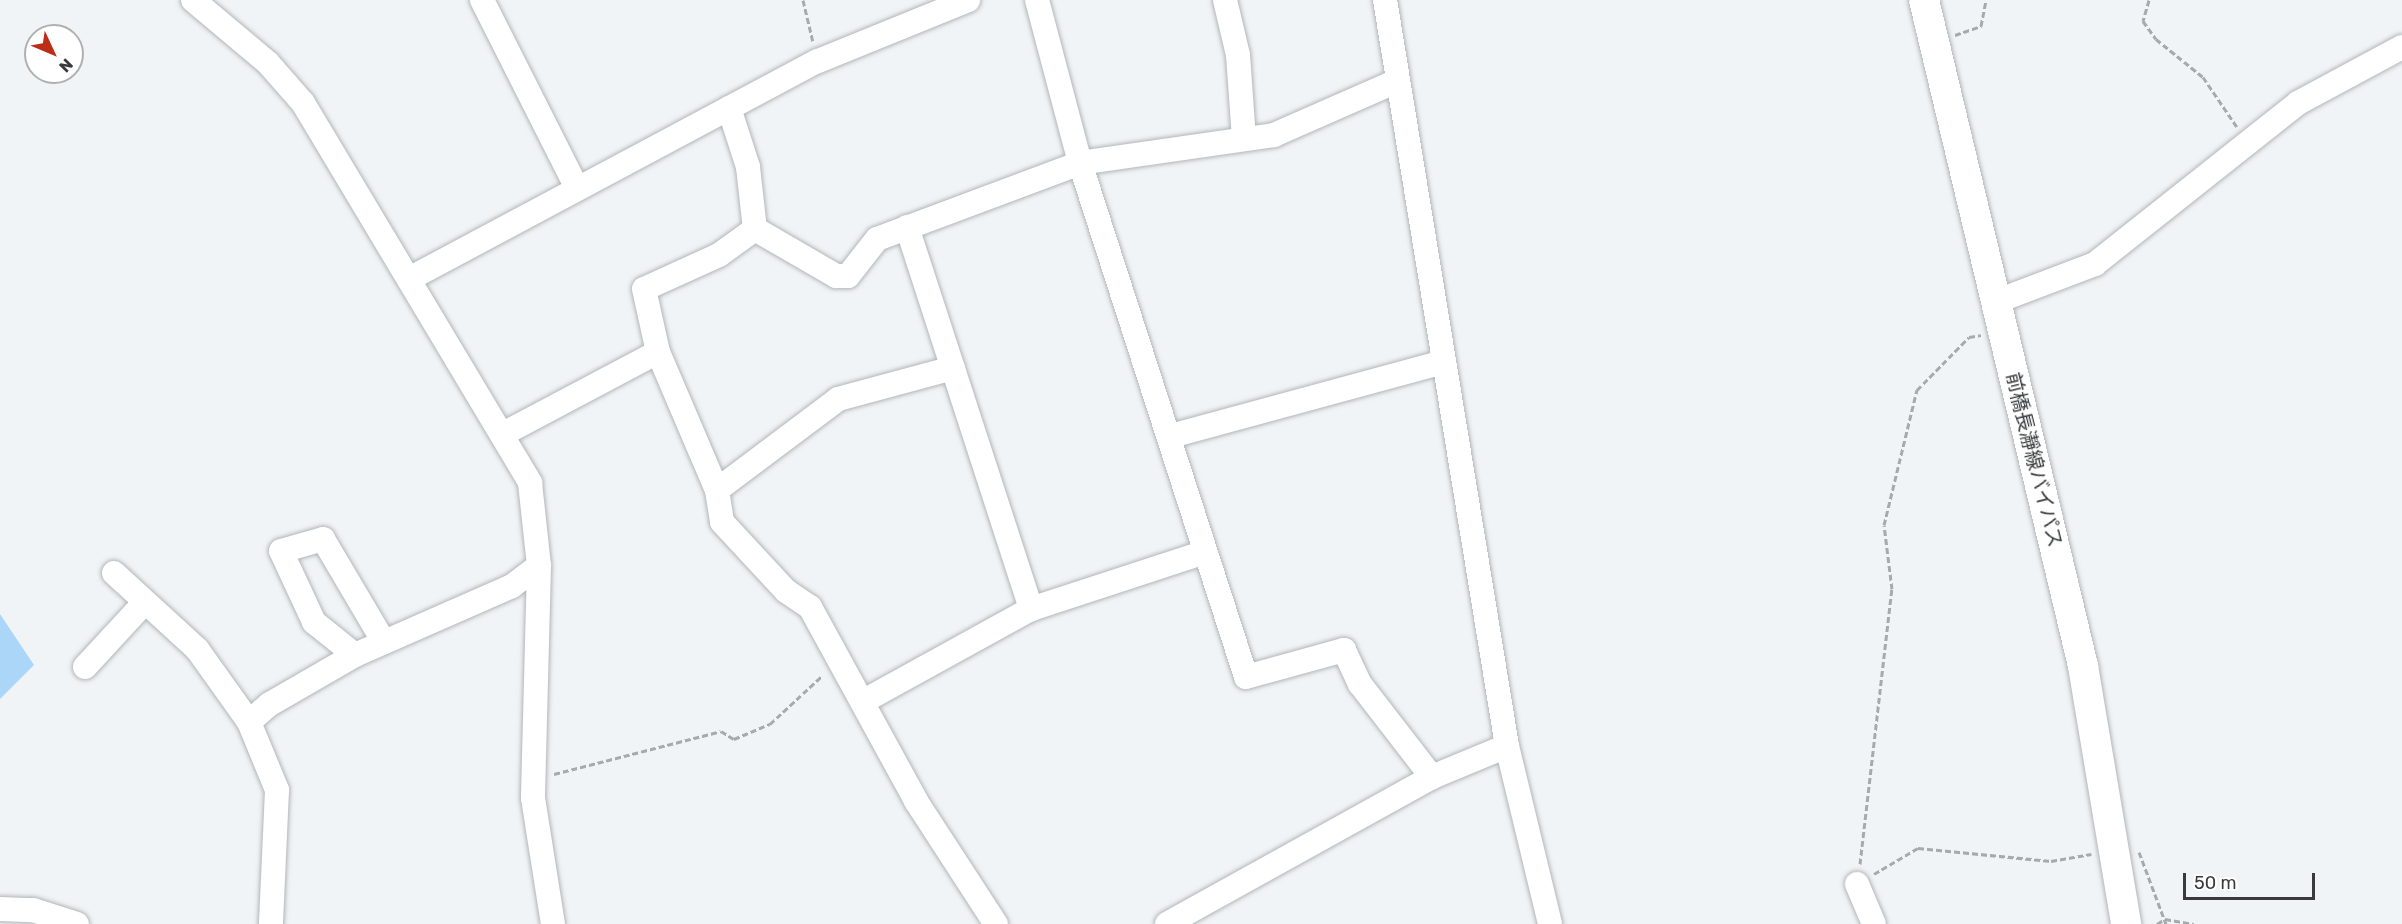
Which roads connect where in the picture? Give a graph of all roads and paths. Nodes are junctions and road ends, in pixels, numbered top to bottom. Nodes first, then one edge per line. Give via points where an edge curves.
1 (193, 0) edge
2 (482, 0) edge
3 (803, 0) edge
4 (968, 0) edge
5 (1037, 0) edge
6 (1226, 0) edge
7 (1385, 0) edge
8 (1924, 0) edge
9 (1986, 0) edge
10 (2149, 0) edge
11 (1934, 42) junction
12 (2402, 47) edge
13 (818, 61) junction
14 (1397, 81) junction
15 (729, 108) junction
16 (1244, 138) junction
17 (2248, 143) junction
18 (1080, 163) junction
19 (577, 188) junction
20 (907, 227) junction
21 (755, 229) junction
22 (409, 279) junction
23 (1998, 316) junction
24 (658, 352) junction
25 (1443, 362) junction
26 (952, 368) junction
27 (503, 434) junction
28 (1171, 436) junction
29 (717, 490) junction
30 (1204, 552) junction
31 (539, 566) junction
32 (114, 573) dead end
33 (145, 602) junction
34 (1030, 609) junction
35 (384, 642) junction
36 (355, 655) junction
37 (840, 659) junction
38 (86, 666) dead end
39 (864, 702) junction
40 (249, 722) junction
41 (1507, 746) junction
42 (1432, 777) junction
43 (532, 779) junction
44 (2115, 849) junction
45 (1857, 884) junction
46 (0, 909) edge
47 (2165, 922) edge
48 (77, 924) edge
49 (271, 924) edge
50 (553, 924) edge
51 (996, 924) edge
52 (1167, 924) edge
53 (1550, 924) edge
54 (1874, 924) edge
55 (2126, 924) edge
56 (2157, 924) edge
57 (2194, 924) edge

1 - 22 street via 268,63 303,104
2 - 19 street
3 - 13 path
4 - 13 street
5 - 18 street
6 - 16 street via 1238,55
7 - 14 street
8 - 11 main road, 前橋長瀞線バイパス
9 - 11 path via 1981,26
10 - 17 path via 2143,21 2156,39 2203,77
11 - 23 main road, 前橋長瀞線バイパス
12 - 17 street via 2306,99
13 - 15 street
14 - 16 street via 1274,135
14 - 25 street
15 - 19 street
15 - 21 street via 748,166
16 - 18 street
17 - 23 street via 2096,264
18 - 20 street
18 - 28 street
19 - 22 street
20 - 21 street via 877,239 848,276 836,276
20 - 26 street
21 - 24 street via 719,255 644,289
22 - 27 street
23 - 44 main road, 前橋長瀞線バイパス via 2083,666
23 - 45 path via 1969,337 1917,390 1884,525 1892,589
24 - 27 street
24 - 29 street
25 - 28 street
25 - 41 street
26 - 29 street via 838,399
26 - 34 street
27 - 31 street via 530,483
28 - 30 street
29 - 37 street via 722,522 786,591 810,607
30 - 34 street
30 - 42 street via 1246,677 1344,650 1360,684
31 - 35 street via 512,586
31 - 43 street
32 - 33 street
33 - 38 street
33 - 40 street via 197,649
34 - 39 street
35 - 36 street
35 - 36 street via 323,539 280,551 314,622
36 - 40 street via 270,704
37 - 39 street
37 - 43 path via 770,724 734,739 721,731 636,758
39 - 51 street via 916,801
40 - 49 street via 277,790
41 - 42 street
41 - 53 street
42 - 52 street
43 - 50 street
44 - 45 path via 2051,861 1917,848
44 - 47 path via 2138,849
44 - 55 main road, 前橋長瀞線バイパス
45 - 54 street
46 - 48 street via 33,910
47 - 56 path
47 - 57 path

